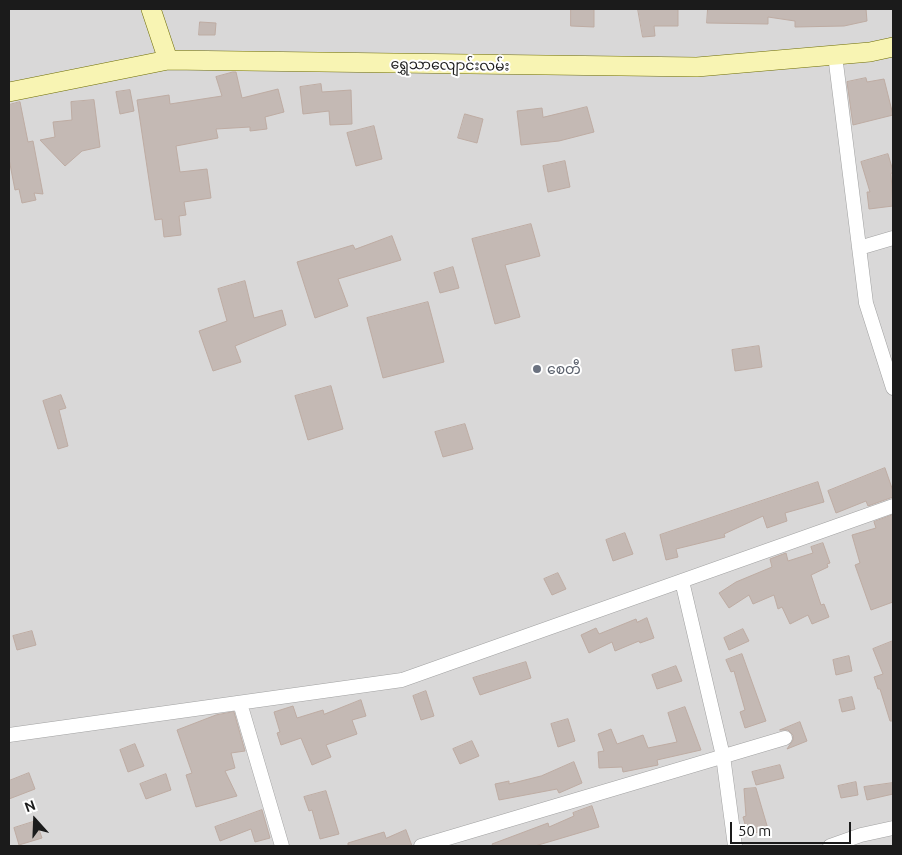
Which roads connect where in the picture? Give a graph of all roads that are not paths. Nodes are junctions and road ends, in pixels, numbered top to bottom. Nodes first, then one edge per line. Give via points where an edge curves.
1 (151, 9) edge
2 (893, 47) edge
3 (835, 55) junction
4 (168, 60) junction
5 (9, 92) edge
6 (893, 238) edge
7 (859, 248) junction
8 (893, 388) edge
9 (893, 506) edge
10 (682, 581) junction
11 (240, 703) junction
12 (9, 735) edge
13 (785, 738) dead end
14 (723, 756) junction
15 (893, 828) edge
16 (282, 846) edge
17 (421, 846) edge
18 (735, 846) edge
19 (830, 846) edge

1 - 4 street
2 - 3 street, ရွှေသာလျောင်းလမ်း
3 - 4 street, ရွှေသာလျောင်းလမ်း via 697,67
3 - 7 street
4 - 5 street, ရွှေသာလျောင်းလမ်း
6 - 7 street
7 - 8 street via 866,303
9 - 10 street
10 - 11 street via 402,680
10 - 14 street
11 - 12 street
11 - 16 street
13 - 14 street
14 - 17 street
14 - 18 street
15 - 19 street

